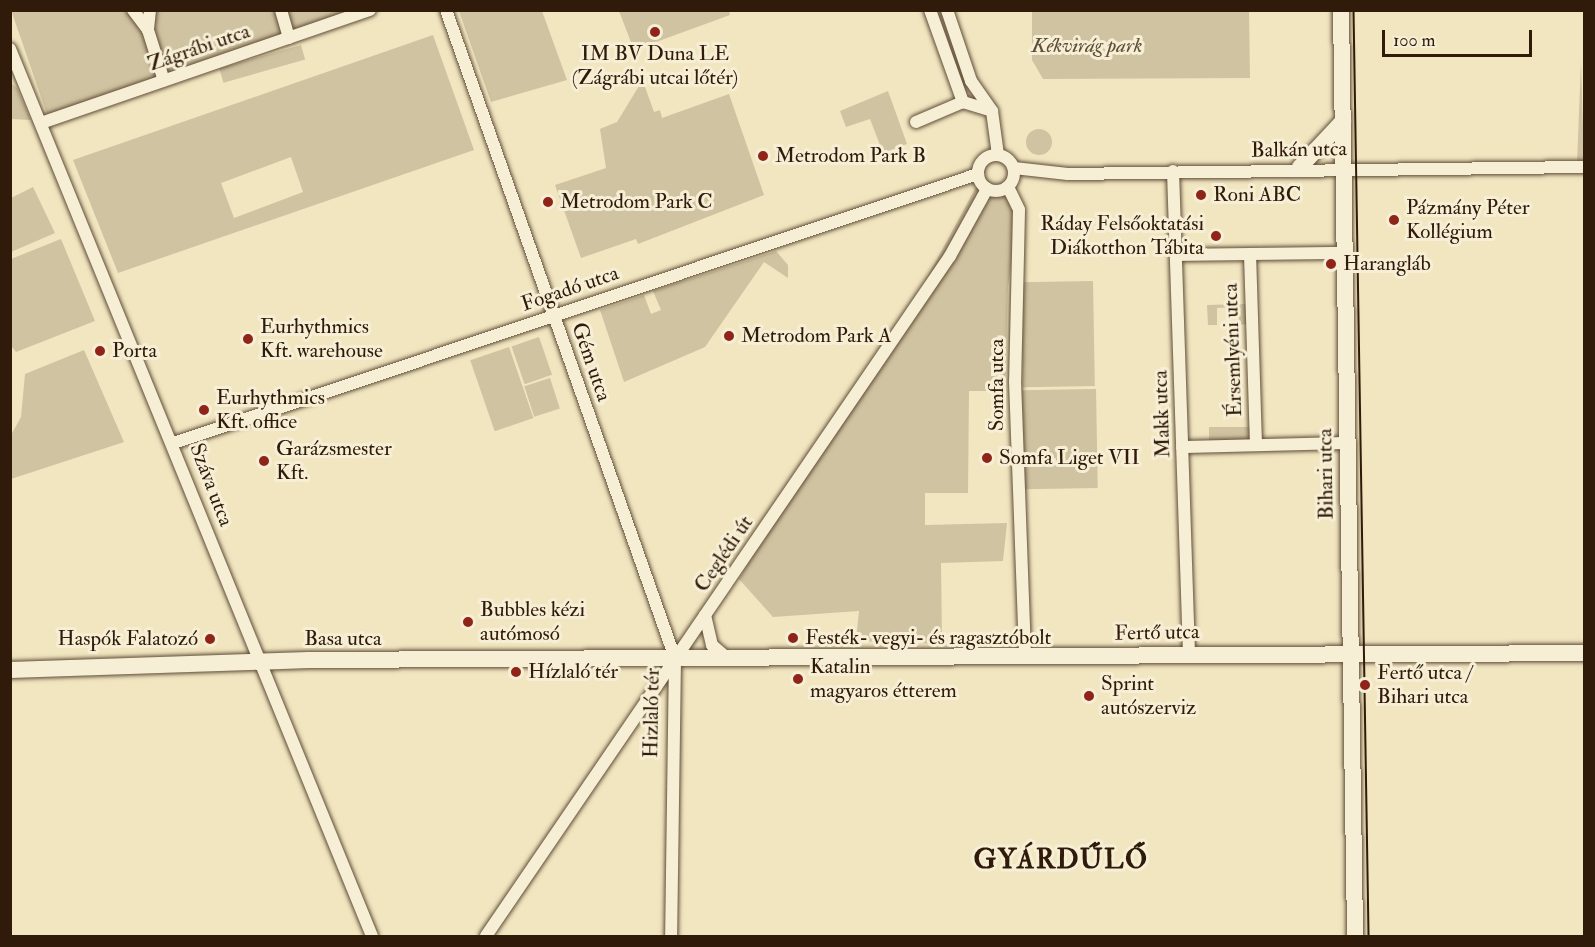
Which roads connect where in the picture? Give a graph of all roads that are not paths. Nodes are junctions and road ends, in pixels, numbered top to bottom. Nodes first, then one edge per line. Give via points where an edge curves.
1 (133, 10) edge
2 (150, 10) edge
3 (281, 10) edge
4 (370, 10) edge
5 (446, 10) edge
6 (930, 10) edge
7 (947, 10) edge
8 (1341, 10) edge
9 (148, 30) junction
10 (289, 38) junction
11 (10, 49) edge
12 (164, 81) junction
13 (963, 102) junction
14 (992, 111) junction
15 (1343, 121) junction
16 (916, 122) dead end
17 (41, 123) junction
18 (999, 154) junction
19 (1300, 167) junction
20 (1584, 167) edge
21 (1014, 168) junction
22 (1344, 169) junction
23 (1173, 171) junction
24 (978, 174) junction
25 (1008, 187) junction
26 (987, 189) junction
27 (1345, 253) junction
28 (1250, 254) junction
29 (1177, 255) junction
30 (554, 315) junction
31 (174, 443) junction
32 (1348, 443) junction
33 (1256, 445) junction
34 (1182, 447) junction
35 (705, 615) junction
36 (1584, 653) edge
37 (1189, 656) junction
38 (1025, 657) junction
39 (1350, 657) junction
40 (675, 658) junction
41 (730, 661) junction
42 (261, 662) junction
43 (10, 670) edge
44 (372, 936) edge
45 (486, 936) edge
46 (670, 936) edge
47 (1355, 936) edge

1 - 9 street
2 - 9 street
3 - 10 street
4 - 10 street, Zágrábi utca
5 - 30 street, Gém utca
6 - 13 street
7 - 14 street via 971,81
8 - 15 street, Bihari utca
9 - 12 street
10 - 12 street, Zágrábi utca
11 - 17 street, Száva utca
12 - 17 street, Zágrábi utca
13 - 14 street
13 - 16 street
14 - 18 street
15 - 19 street
15 - 22 street, Bihari utca
17 - 31 street, Száva utca
18 - 21 street
18 - 24 street via 983,160
19 - 22 street, Balkán utca
19 - 23 street, Balkán utca
20 - 22 street, Balkán utca
21 - 23 street, Balkán utca via 1068,174
21 - 25 street
22 - 27 street, Bihari utca
23 - 29 street, Makk utca
24 - 26 street
24 - 30 street, Fogadó utca
25 - 26 street
25 - 38 street, Somfa utca via 1019,210 1015,381
26 - 35 street, Ceglédi út via 950,256
27 - 28 street
27 - 32 street, Bihari utca
28 - 29 street
28 - 33 street, Érsemlyéni utca
29 - 34 street, Makk utca
30 - 31 street, Fogadó utca
30 - 40 street, Gém utca
31 - 42 street, Száva utca
32 - 33 street
32 - 39 street, Bihari utca
33 - 34 street
34 - 37 street, Makk utca
35 - 40 street, Ceglédi út
35 - 41 street via 712,645
36 - 39 street, Fertő utca
37 - 38 street, Fertő utca
37 - 39 street, Fertő utca
38 - 41 street, Fertő utca
39 - 47 street, Bihari utca
40 - 41 street, Hizlaló tér
40 - 42 street, Basa utca
40 - 45 street, Ceglédi út
40 - 46 street, Hizlaló tér
42 - 43 street, Basa utca
42 - 44 street, Száva utca

